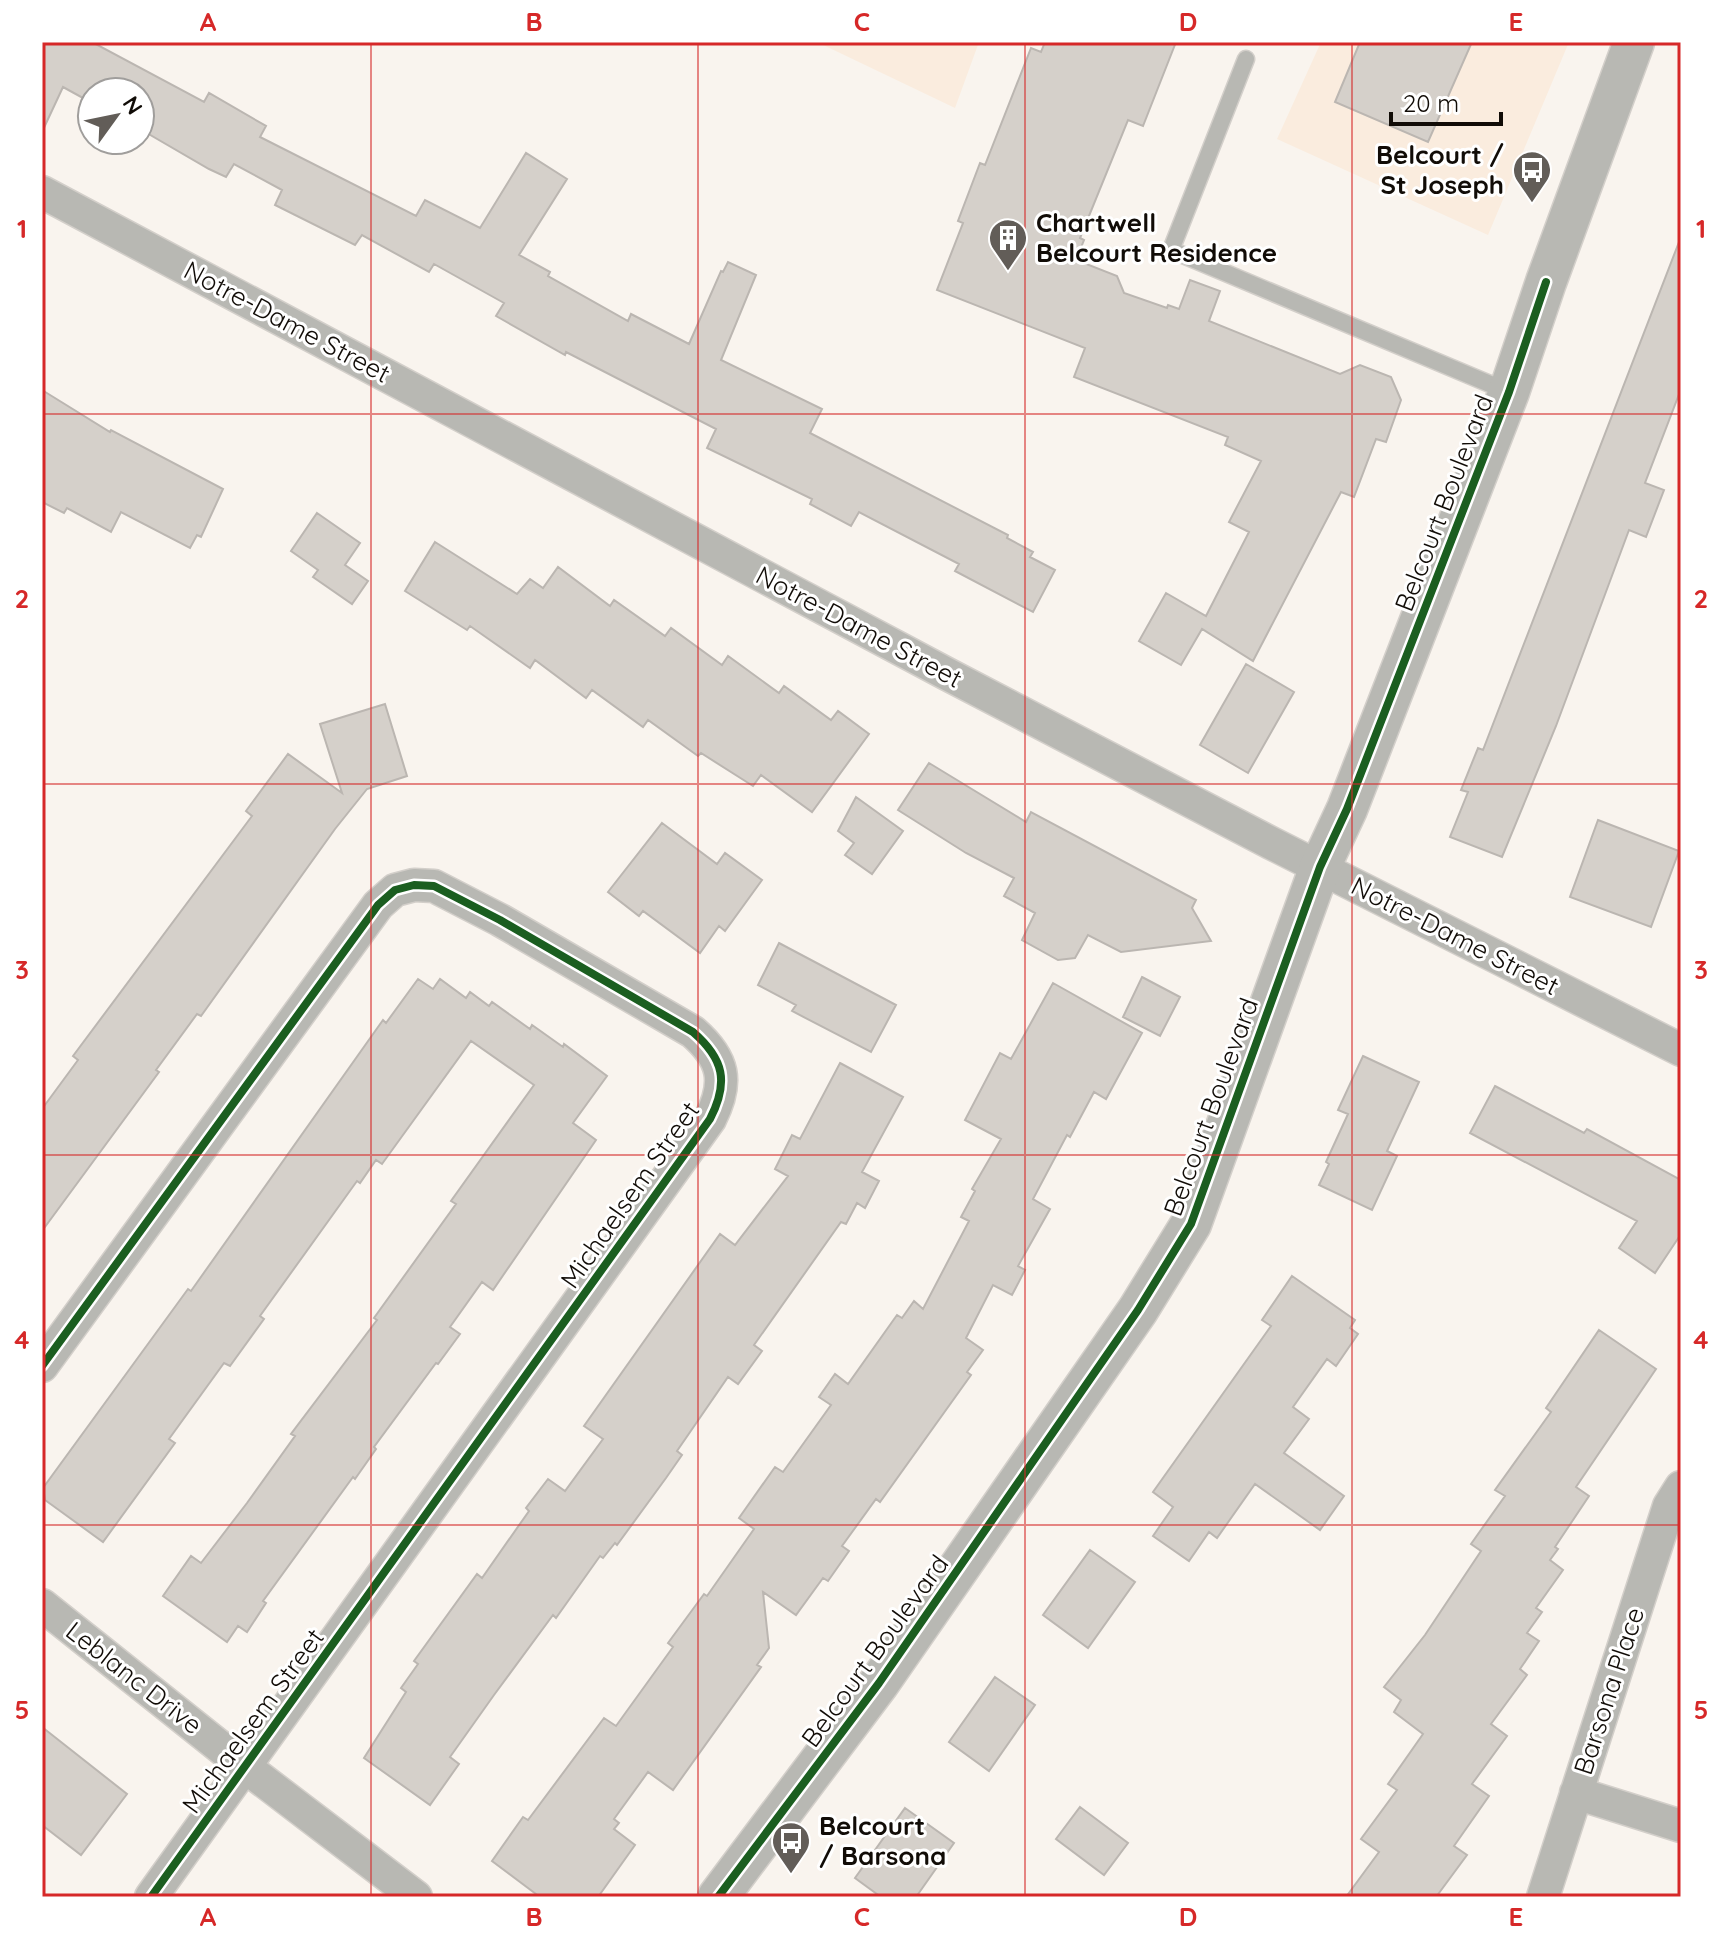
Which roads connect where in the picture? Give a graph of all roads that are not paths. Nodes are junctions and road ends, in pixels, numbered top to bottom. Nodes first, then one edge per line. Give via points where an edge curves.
1 (1634, 42) edge
2 (1246, 59) dead end
3 (42, 192) edge
4 (1509, 392) junction
5 (1320, 867) junction
6 (1681, 1050) edge
7 (42, 1366) edge
8 (1681, 1487) edge
9 (42, 1605) edge
10 (244, 1766) junction
11 (1576, 1793) junction
12 (1681, 1826) edge
13 (151, 1897) edge
14 (416, 1897) edge
15 (718, 1897) edge
16 (1543, 1897) edge

1 - 4 street, Belcourt Boulevard
2 - 4 lane via 1171,250
3 - 5 street, Notre-Dame Street
4 - 5 street, Belcourt Boulevard
5 - 6 street, Notre-Dame Street
5 - 15 street, Belcourt Boulevard via 1191,1224 1138,1310 888,1670
7 - 10 street, Michaelsem Street via 378,905 395,890 434,886 679,1024 711,1048 721,1070 721,1098 710,1119
8 - 11 street, Barsona Place via 1669,1506
9 - 10 street, Leblanc Drive
10 - 13 street, Michaelsem Street
10 - 14 street, Leblanc Drive
11 - 12 street
11 - 16 street, Barsona Place

